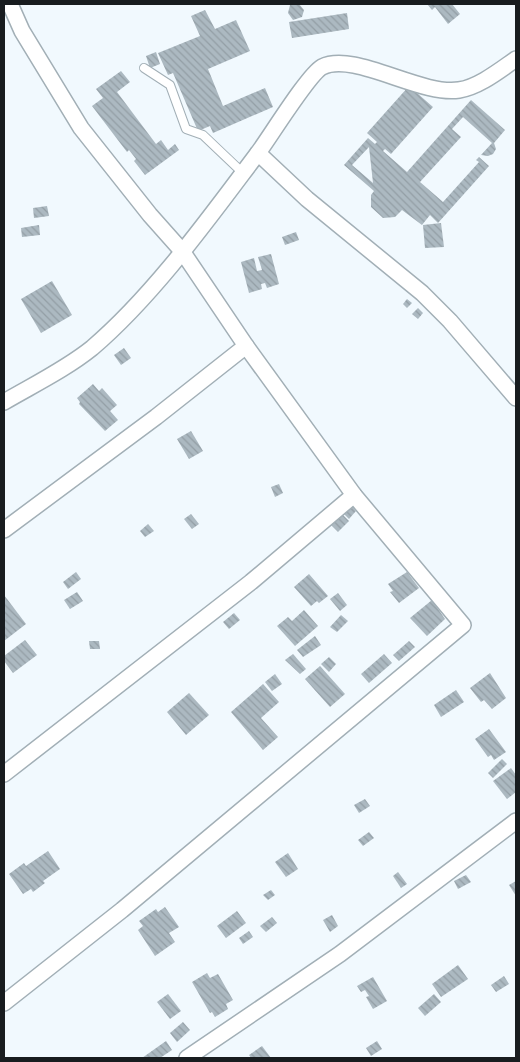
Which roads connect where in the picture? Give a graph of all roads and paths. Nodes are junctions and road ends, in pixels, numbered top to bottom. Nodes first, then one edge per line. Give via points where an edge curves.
1 (10, 4) edge
2 (516, 59) edge
3 (144, 68) dead end
4 (258, 153) junction
5 (243, 173) junction
6 (182, 251) junction
7 (246, 346) junction
8 (516, 398) edge
9 (4, 402) edge
10 (354, 495) junction
11 (4, 530) edge
12 (4, 774) edge
13 (516, 821) edge
14 (4, 1003) edge
15 (187, 1058) edge

1 - 6 street via 22,31 82,128
2 - 4 street via 462,90 444,92 362,67 340,64 322,67
3 - 5 lane via 170,85 186,129 203,136
4 - 5 street
4 - 8 street via 307,199 422,293
5 - 6 street
6 - 7 street
6 - 9 street via 131,310 92,348
7 - 10 street
7 - 11 street
10 - 12 street via 251,582
10 - 14 street via 464,625 122,910
13 - 15 street via 340,954

